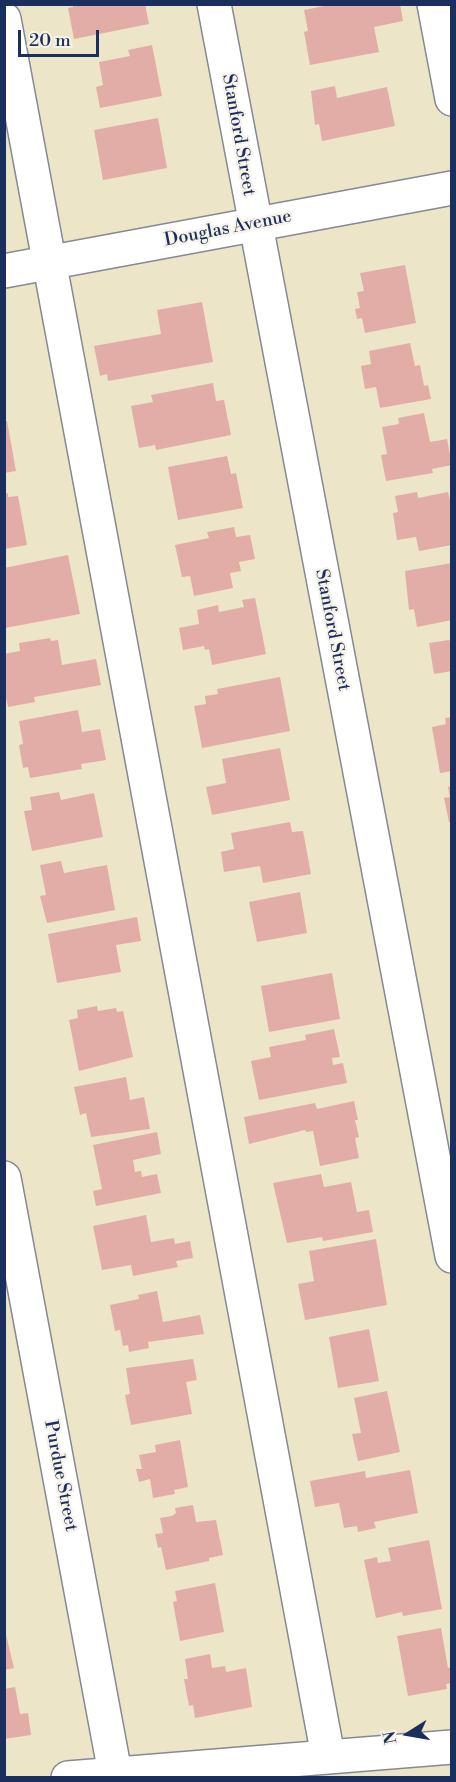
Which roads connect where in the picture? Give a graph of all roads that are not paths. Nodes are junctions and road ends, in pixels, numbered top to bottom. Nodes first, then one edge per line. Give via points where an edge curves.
1 (214, 4) edge
2 (434, 4) edge
3 (4, 19) edge
4 (452, 99) edge
5 (452, 188) edge
6 (255, 224) junction
7 (50, 262) junction
8 (4, 271) edge
9 (4, 1178) edge
10 (452, 1256) edge
11 (452, 1747) edge
12 (328, 1756) junction
13 (115, 1773) junction
14 (68, 1778) edge

1 - 6 street, Stanford Street
2 - 4 street
3 - 7 street
5 - 6 street, Douglas Avenue
6 - 7 street, Douglas Avenue
6 - 10 street, Stanford Street
7 - 8 street, Douglas Avenue
7 - 12 street
9 - 13 street, Purdue Street
11 - 12 street
12 - 13 street
13 - 14 street

